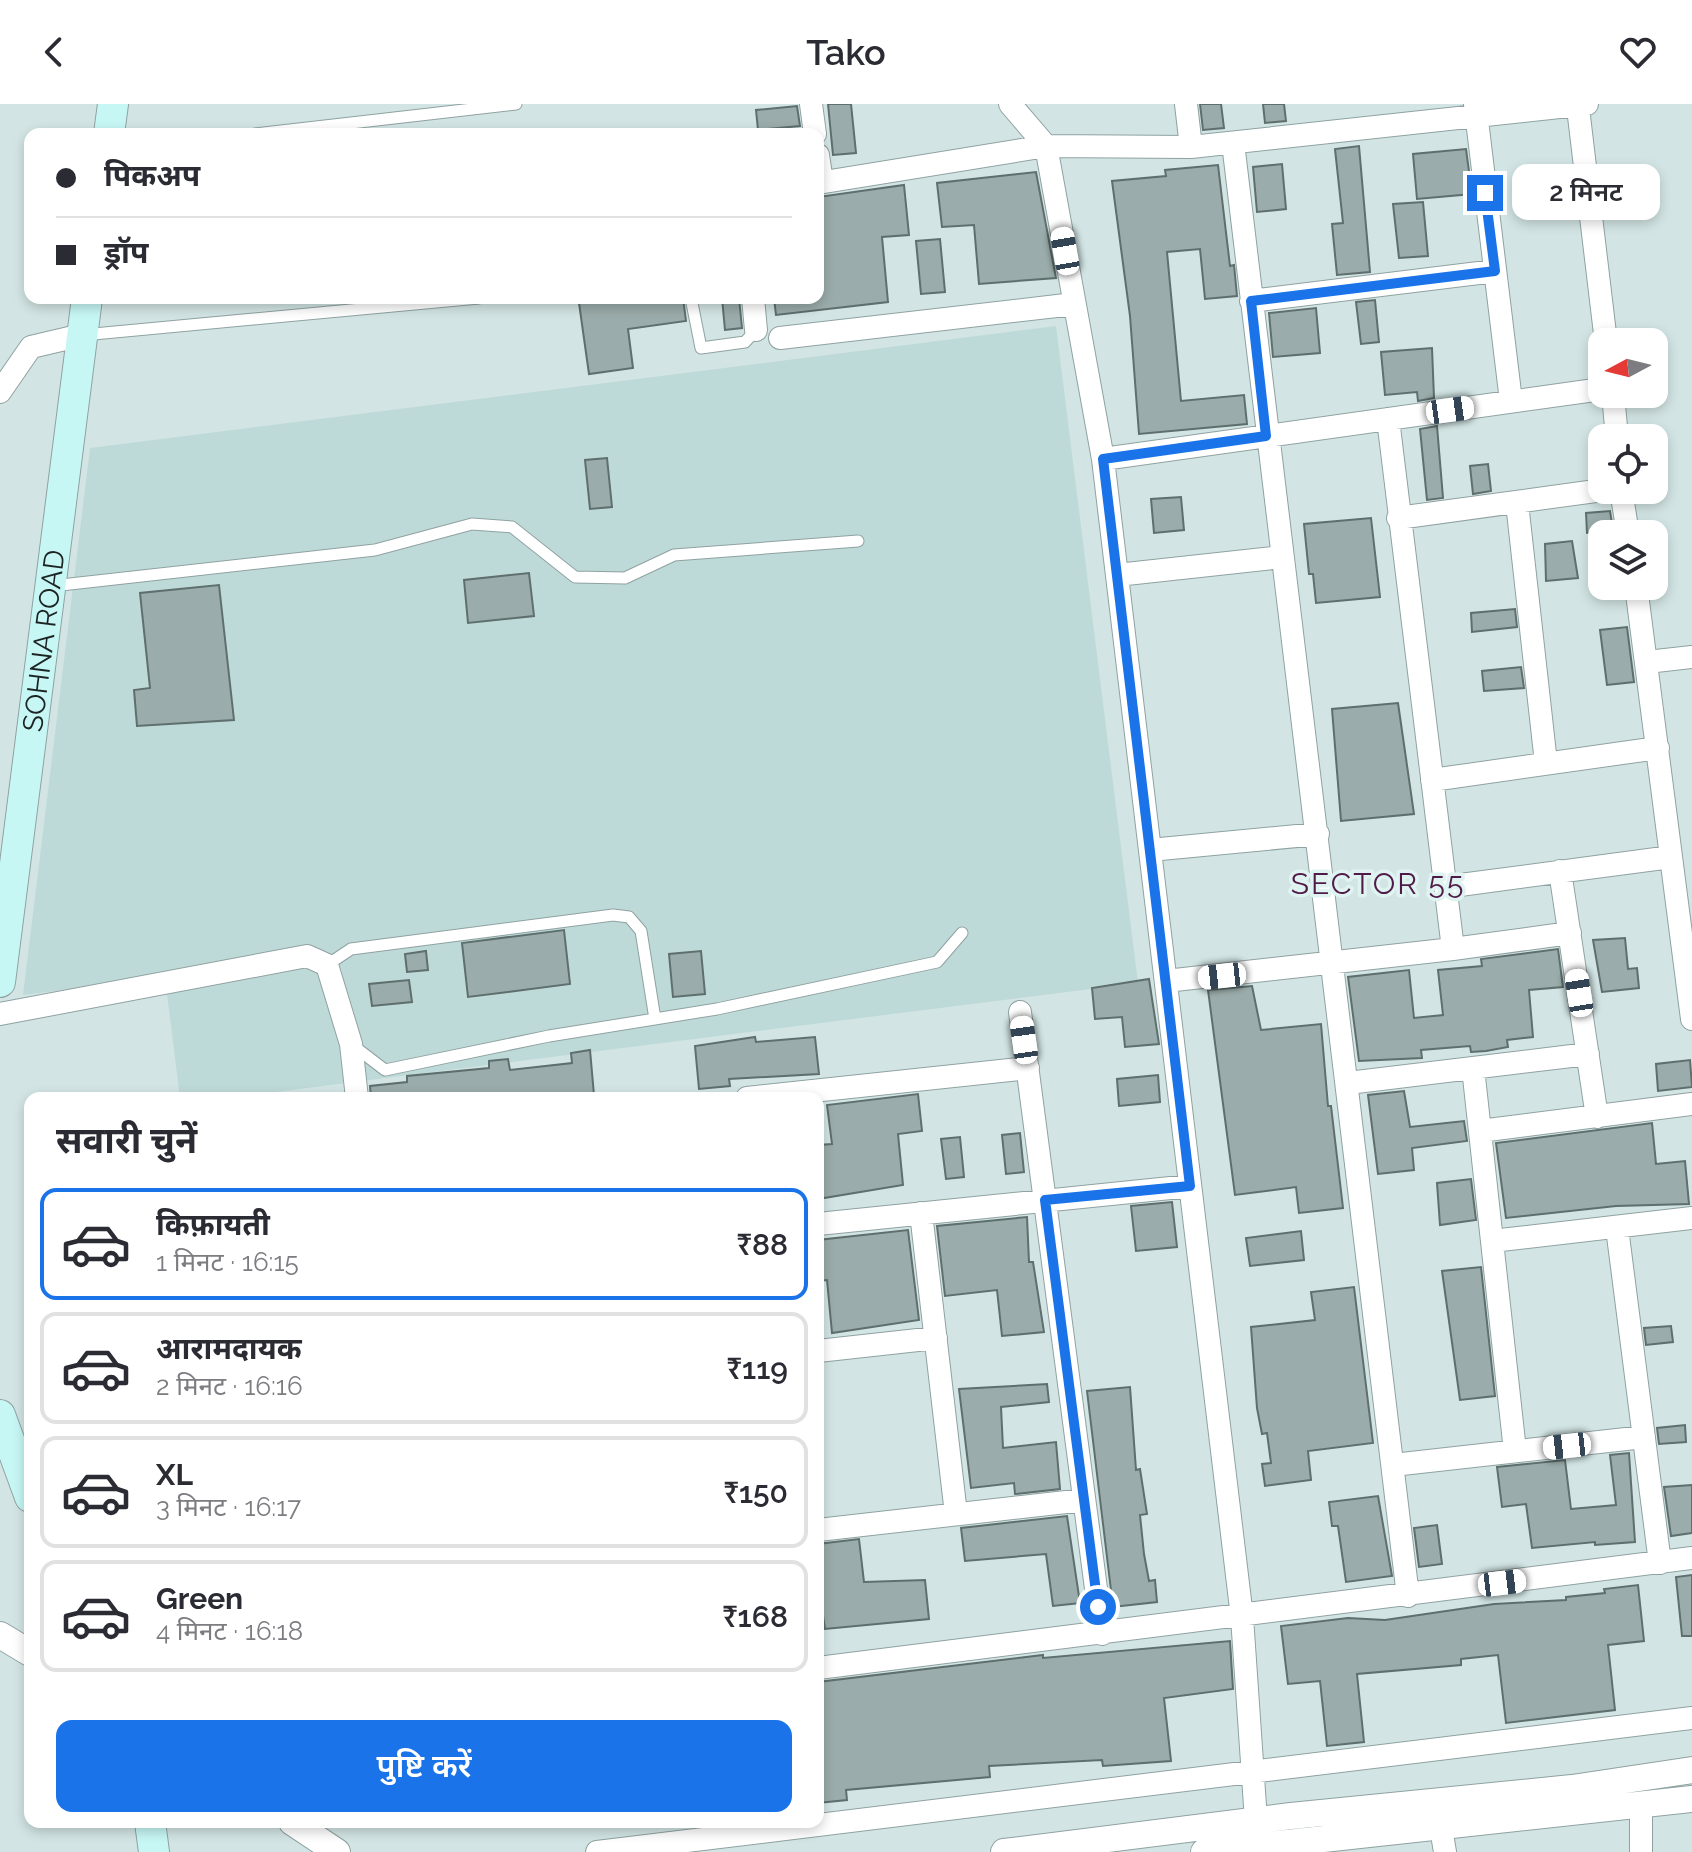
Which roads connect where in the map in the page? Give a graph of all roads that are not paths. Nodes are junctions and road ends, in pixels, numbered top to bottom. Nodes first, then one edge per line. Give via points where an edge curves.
1 (113, 104) edge
2 (516, 104) edge
3 (811, 104) edge
4 (1010, 104) edge
5 (1186, 104) edge
6 (1582, 106) edge
7 (1535, 108) edge
8 (1475, 110) edge
9 (110, 128) edge
10 (307, 128) edge
11 (814, 128) edge
12 (1233, 143) junction
13 (1046, 146) junction
14 (1191, 147) junction
15 (824, 181) edge
16 (1495, 271) junction
17 (1251, 301) junction
18 (86, 304) edge
19 (415, 304) edge
20 (692, 304) edge
21 (754, 304) edge
22 (1074, 304) junction
23 (1605, 328) edge
24 (756, 330) joint
25 (82, 335) junction
26 (780, 338) dead end
27 (1588, 391) edge
28 (0, 392) edge
29 (1511, 401) junction
30 (1388, 419) junction
31 (1266, 436) junction
32 (1103, 459) junction
33 (1588, 492) edge
34 (1517, 503) junction
35 (1398, 518) junction
36 (858, 541) dead end
37 (1282, 557) junction
38 (1117, 575) junction
39 (51, 586) junction
40 (1638, 600) edge
41 (1692, 657) edge
42 (1647, 662) junction
43 (1658, 748) junction
44 (1546, 763) junction
45 (1432, 780) junction
46 (1318, 834) junction
47 (1150, 850) junction
48 (1671, 857) junction
49 (1560, 871) junction
50 (1445, 887) junction
51 (962, 933) dead end
52 (1570, 933) junction
53 (1453, 949) junction
54 (1688, 954) edge
55 (327, 965) junction
56 (1334, 965) junction
57 (1166, 981) junction
58 (0, 982) edge
59 (1020, 1012) dead end
60 (0, 1014) edge
61 (655, 1019) junction
62 (1692, 1019) edge
63 (351, 1044) junction
64 (1588, 1054) junction
65 (1028, 1068) junction
66 (1473, 1068) junction
67 (1348, 1083) junction
68 (356, 1092) edge
69 (803, 1092) edge
70 (1692, 1104) edge
71 (1597, 1117) junction
72 (1480, 1131) junction
73 (1190, 1186) junction
74 (1045, 1200) junction
75 (921, 1213) junction
76 (1692, 1218) edge
77 (824, 1223) edge
78 (1617, 1228) junction
79 (1492, 1241) junction
80 (936, 1338) junction
81 (824, 1350) edge
82 (0, 1415) edge
83 (1644, 1437) junction
84 (1515, 1451) junction
85 (1393, 1465) junction
86 (24, 1481) edge
87 (1084, 1500) junction
88 (956, 1514) junction
89 (824, 1529) edge
90 (1692, 1558) edge
91 (1660, 1563) junction
92 (1408, 1596) junction
93 (1242, 1617) junction
94 (1102, 1634) junction
95 (0, 1635) edge
96 (24, 1649) edge
97 (824, 1667) edge
98 (1692, 1718) edge
99 (1692, 1770) edge
100 (1252, 1772) junction
101 (1692, 1799) edge
102 (1641, 1806) junction
103 (824, 1824) edge
104 (151, 1828) edge
105 (301, 1828) edge
106 (794, 1828) edge
107 (1270, 1840) edge
108 (1443, 1840) edge
109 (154, 1852) edge
110 (337, 1852) edge
111 (597, 1852) edge
112 (1004, 1852) edge
113 (1204, 1852) edge
114 (1641, 1852) edge

1 - 9 main road
2 - 10 lane
3 - 11 street
4 - 13 street
5 - 14 street
6 - 7 street
6 - 23 street
7 - 8 street
8 - 12 street
8 - 16 street
12 - 14 street
12 - 17 street
13 - 14 street
13 - 15 street
13 - 22 street
16 - 17 street
16 - 29 street
17 - 31 street
18 - 25 main road, SOHNA ROAD
19 - 25 lane
20 - 24 lane via 701,348 745,342
21 - 24 street
22 - 26 street
22 - 32 street
25 - 28 street via 31,347
25 - 39 main road, SOHNA ROAD
27 - 29 street
29 - 30 street
30 - 31 street
30 - 35 street
31 - 32 street
31 - 37 street
32 - 38 street
33 - 34 street
34 - 35 street
34 - 44 street
35 - 45 street
36 - 39 lane via 674,555 625,578 575,577 512,527 472,524 375,550
37 - 38 street
37 - 46 street
38 - 47 street
39 - 58 main road, SOHNA ROAD
40 - 42 street
41 - 42 street
42 - 43 street
43 - 44 street
43 - 48 street
44 - 45 street
45 - 50 street
46 - 47 street
46 - 56 street
47 - 57 street
48 - 49 street
48 - 54 street
49 - 50 street
49 - 52 street
50 - 53 street
51 - 61 lane via 937,962
52 - 53 street
52 - 64 street
53 - 56 street
54 - 62 street
55 - 60 street via 307,956
55 - 61 lane via 351,949 629,917 641,931
55 - 63 street
56 - 57 street
56 - 67 street
57 - 73 street
59 - 65 street
61 - 63 lane via 385,1070
63 - 68 street
64 - 66 street
64 - 71 street
65 - 69 street
65 - 74 street
66 - 67 street
66 - 72 street
67 - 85 street
70 - 71 street
71 - 72 street
72 - 79 street
73 - 74 street
73 - 93 street
74 - 75 street
74 - 87 street
75 - 77 street
75 - 80 street
76 - 78 street
78 - 79 street
78 - 83 street
79 - 84 street
80 - 81 street
80 - 88 street
82 - 86 main road
83 - 84 street
83 - 91 street
84 - 85 street
85 - 92 street
87 - 88 street
87 - 94 street
88 - 89 street
90 - 91 street
91 - 92 street
92 - 93 street
93 - 94 street
93 - 100 street
94 - 97 street
95 - 96 street
98 - 100 street
99 - 107 street
100 - 103 street
100 - 107 street
101 - 102 street
102 - 108 street
102 - 114 street
104 - 109 main road
105 - 110 street
106 - 111 street
107 - 108 street
107 - 112 street
107 - 113 street

